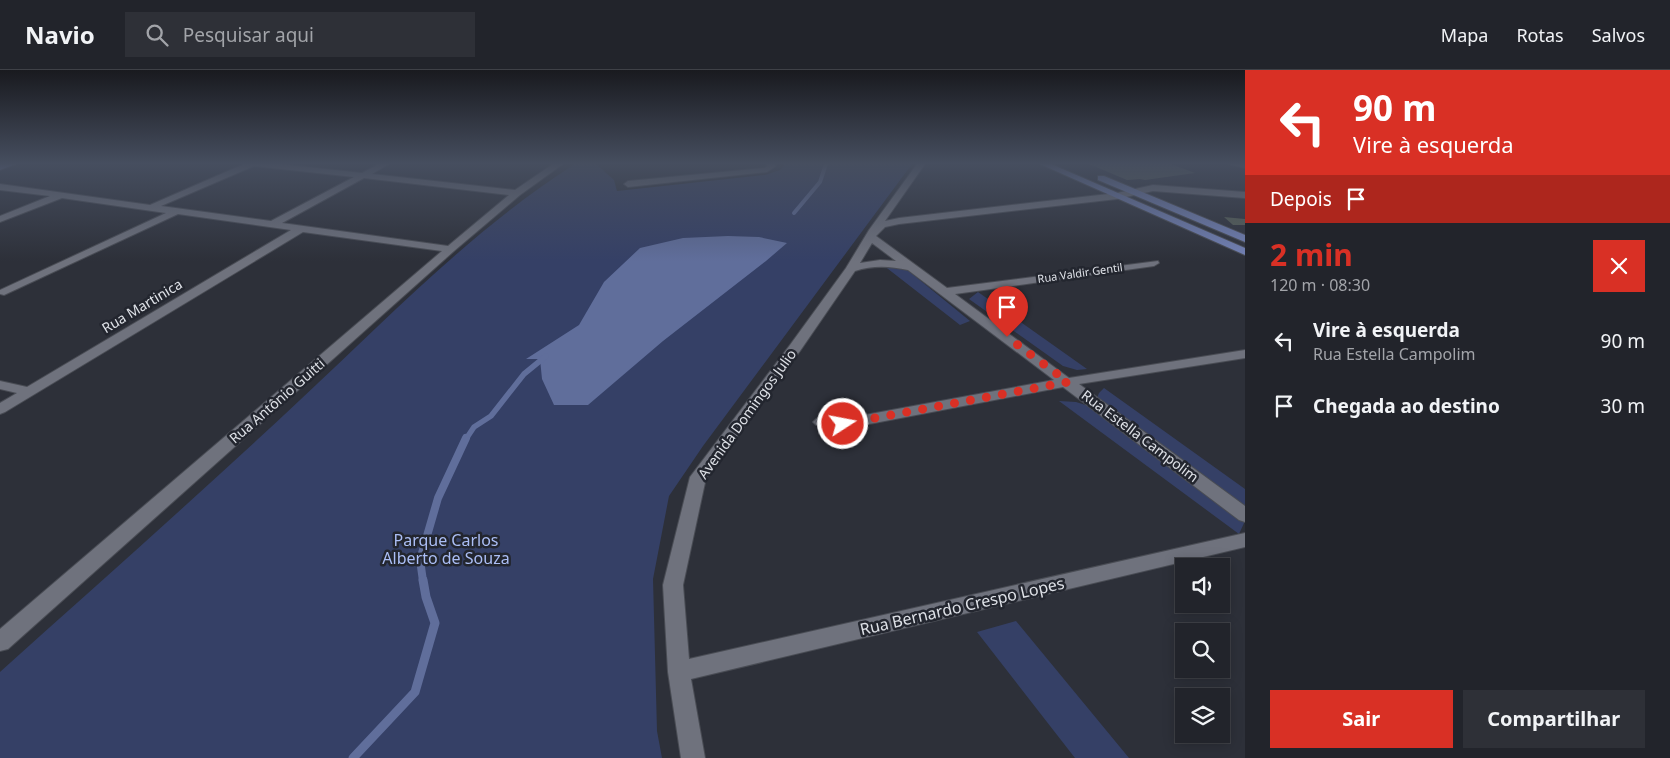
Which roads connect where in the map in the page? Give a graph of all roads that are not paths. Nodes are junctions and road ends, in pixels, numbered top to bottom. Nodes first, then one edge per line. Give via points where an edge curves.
1 (60, 196) joint
2 (177, 196) edge
3 (325, 196) edge
4 (513, 196) edge
5 (898, 196) joint
6 (1117, 196) joint
7 (1144, 196) edge
8 (150, 208) junction
9 (175, 212) junction
10 (969, 214) junction
11 (0, 219) edge
12 (271, 225) junction
13 (300, 229) junction
14 (873, 234) junction
15 (1243, 238) edge
16 (450, 249) junction
17 (1245, 252) edge
18 (1154, 263) dead end
19 (851, 269) junction
20 (915, 269) junction
21 (4, 292) dead end
22 (946, 292) junction
23 (1245, 354) edge
24 (1068, 382) junction
25 (0, 385) edge
26 (28, 391) junction
27 (0, 409) edge
28 (821, 422) dead end
29 (1245, 515) edge
30 (1245, 540) edge
31 (0, 642) edge
32 (679, 672) junction
33 (693, 758) edge

1 - 8 street
1 - 11 street
2 - 8 street
3 - 12 street
4 - 16 street, Rua Antônio Guitti
5 - 10 street via 906,209 926,215
5 - 14 street, Avenida Domingos Julio
6 - 10 street
6 - 17 main road
7 - 15 main road
8 - 9 street
9 - 12 street
9 - 21 street
10 - 14 street via 890,223
12 - 13 street
13 - 16 street
13 - 26 street, Rua Martinica
14 - 19 street, Avenida Domingos Julio
14 - 20 street, Rua Estella Campolim
16 - 31 street, Rua Antônio Guitti
18 - 22 street, Rua Valdir Gentil
19 - 20 street, Rua Estella Campolim via 878,263
19 - 32 street, Avenida Domingos Julio via 698,477 672,585
20 - 22 street, Rua Estella Campolim
22 - 24 street, Rua Estella Campolim
23 - 24 street
24 - 28 street via 843,424
24 - 29 street, Rua Estella Campolim
25 - 26 street
26 - 27 street, Rua Martinica
30 - 32 street, Rua Bernardo Crespo Lopes
32 - 33 street, Avenida Domingos Julio

